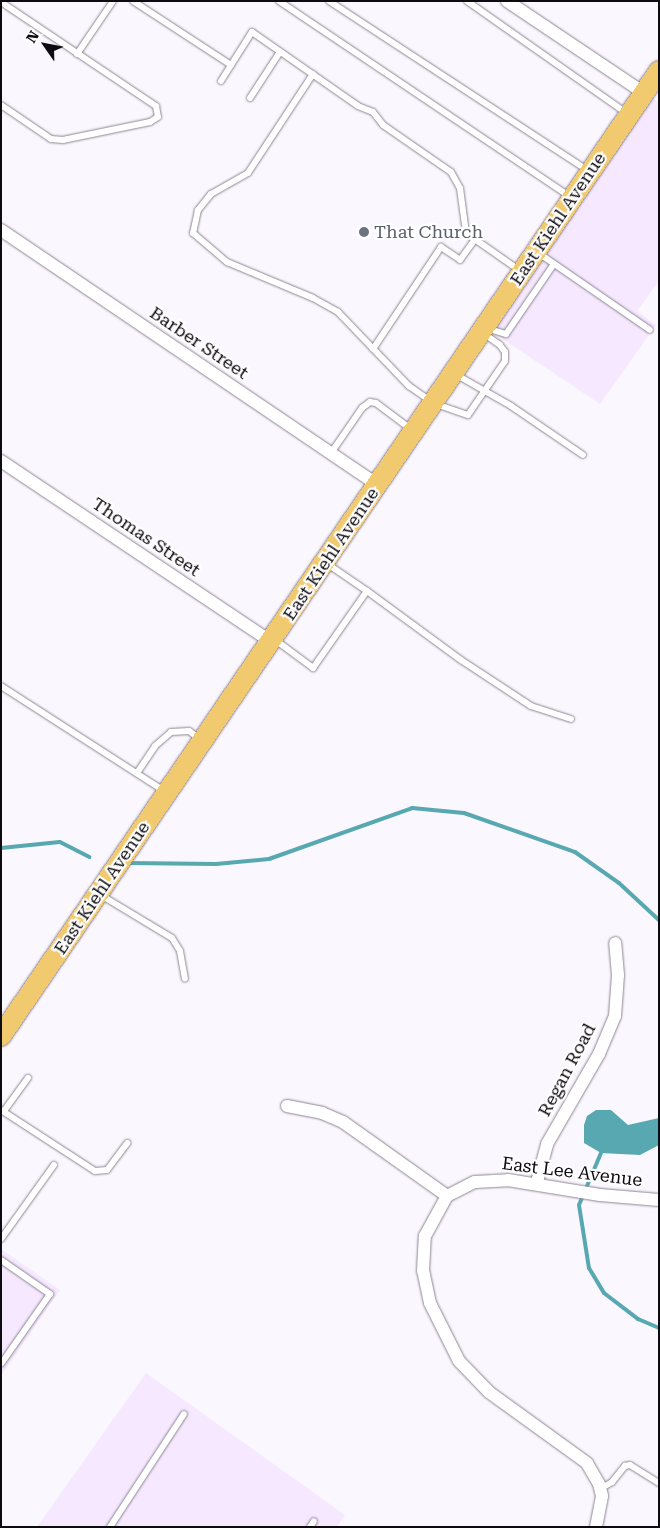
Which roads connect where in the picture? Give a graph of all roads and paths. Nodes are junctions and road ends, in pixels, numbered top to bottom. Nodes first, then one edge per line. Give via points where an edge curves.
1 (113, 1) edge
2 (133, 1) edge
3 (279, 1) edge
4 (329, 1) edge
5 (467, 1) edge
6 (507, 1) edge
7 (1, 2) edge
8 (280, 52) junction
9 (77, 54) junction
10 (231, 65) junction
11 (659, 72) edge
12 (313, 74) junction
13 (221, 81) dead end
14 (644, 93) junction
15 (250, 98) dead end
16 (1, 105) edge
17 (629, 115) junction
18 (590, 172) junction
19 (572, 198) junction
20 (1, 230) edge
21 (474, 241) junction
22 (536, 252) junction
23 (554, 264) junction
24 (522, 272) junction
25 (483, 330) junction
26 (650, 330) dead end
27 (373, 349) junction
28 (454, 373) junction
29 (485, 391) junction
30 (433, 403) junction
31 (414, 431) junction
32 (331, 453) junction
33 (583, 455) dead end
34 (1, 461) edge
35 (378, 485) junction
36 (325, 562) junction
37 (367, 591) junction
38 (272, 640) junction
39 (1, 686) edge
40 (571, 719) dead end
41 (203, 741) junction
42 (137, 773) junction
43 (167, 794) junction
44 (98, 893) junction
45 (615, 943) dead end
46 (185, 979) dead end
47 (1, 1036) edge
48 (28, 1078) dead end
49 (287, 1106) dead end
50 (3, 1110) edge
51 (127, 1143) dead end
52 (54, 1164) dead end
53 (537, 1182) junction
54 (447, 1196) junction
55 (659, 1200) edge
56 (1, 1239) edge
57 (1, 1260) edge
58 (1, 1364) edge
59 (184, 1414) dead end
60 (659, 1483) edge
61 (600, 1489) junction
62 (110, 1527) edge
63 (596, 1527) edge

1 - 9 lane
2 - 10 lane
3 - 19 lane
4 - 18 lane
5 - 17 lane
6 - 14 street
7 - 9 lane
8 - 10 lane via 252,32
8 - 12 lane
8 - 15 lane
9 - 16 lane via 156,106 158,117 150,122 63,140 52,139
10 - 13 lane
11 - 14 main road, East Kiehl Avenue
12 - 21 lane via 358,106 373,112 384,125 451,172 460,188 466,233
12 - 27 lane via 248,173 211,194 198,210 193,233 227,262 338,312
14 - 17 main road, East Kiehl Avenue
17 - 18 main road, East Kiehl Avenue
18 - 19 main road, East Kiehl Avenue
19 - 22 main road, East Kiehl Avenue
20 - 32 street, Barber Street
21 - 24 lane
21 - 27 lane via 460,260 441,247
22 - 23 lane
22 - 24 main road, East Kiehl Avenue
23 - 25 lane via 506,334
23 - 26 lane
24 - 25 main road, East Kiehl Avenue
25 - 28 main road, East Kiehl Avenue
25 - 29 lane via 505,352 505,361
27 - 30 lane via 394,373
28 - 29 lane
28 - 30 main road, East Kiehl Avenue
29 - 30 lane via 468,415
29 - 33 lane
30 - 31 main road, East Kiehl Avenue
31 - 32 lane via 370,402 362,408
31 - 35 main road, East Kiehl Avenue
32 - 35 street, Barber Street
34 - 38 street, Thomas Street
35 - 36 main road, East Kiehl Avenue
36 - 37 lane
36 - 38 main road, East Kiehl Avenue
37 - 38 lane via 313,668
37 - 40 lane via 461,660 531,706
38 - 41 main road, East Kiehl Avenue
39 - 42 lane
41 - 42 lane via 189,731 172,732 155,746
41 - 43 main road, East Kiehl Avenue
42 - 43 lane
43 - 44 main road, East Kiehl Avenue
44 - 46 lane via 172,938 180,951
44 - 47 main road, East Kiehl Avenue
45 - 53 street, Regan Road via 618,975 615,1016 599,1054 547,1144
48 - 50 lane
49 - 54 street via 322,1113 342,1122
50 - 51 lane via 95,1171 107,1170
52 - 56 lane
53 - 54 street, East Lee Avenue via 475,1182
53 - 55 street, East Lee Avenue via 572,1191
54 - 61 street via 429,1224 423,1256 425,1285 436,1320 459,1360 475,1380 586,1464
57 - 58 lane via 50,1294
59 - 62 lane
60 - 61 lane via 630,1465
61 - 63 street via 601,1511

